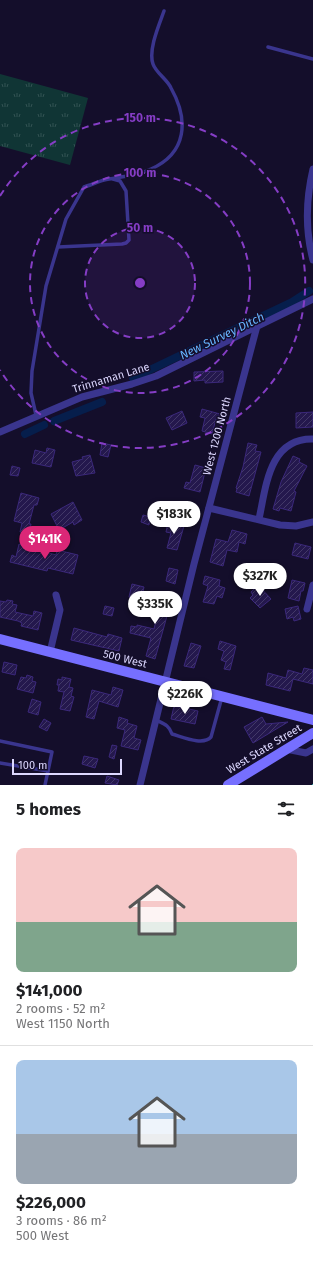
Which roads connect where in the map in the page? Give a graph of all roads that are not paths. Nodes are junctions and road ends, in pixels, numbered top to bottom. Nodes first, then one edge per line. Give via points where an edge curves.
1 (164, 11) dead end
2 (268, 47) dead end
3 (313, 59) edge
4 (313, 169) edge
5 (113, 179) junction
6 (58, 247) junction
7 (313, 260) edge
8 (313, 299) edge
9 (257, 326) junction
10 (36, 415) junction
11 (0, 432) edge
12 (313, 439) edge
13 (209, 508) junction
14 (259, 519) junction
15 (313, 522) edge
16 (313, 585) edge
17 (56, 595) dead end
18 (307, 609) dead end
19 (0, 639) edge
20 (50, 652) junction
21 (164, 681) junction
22 (222, 696) junction
23 (156, 720) junction
24 (313, 720) edge
25 (313, 733) edge
26 (0, 741) edge
27 (286, 749) junction
28 (313, 749) edge
29 (0, 763) edge
30 (48, 771) junction
31 (45, 785) edge
32 (140, 785) edge
33 (228, 785) edge

1 - 5 lane via 154,43 153,64 171,87 182,117 178,148 165,162 150,170
2 - 3 lane
4 - 7 street via 308,191 307,216
5 - 6 lane via 84,187 66,218
5 - 6 lane via 120,181 126,191 129,240 122,244
6 - 10 lane via 46,286 32,371 30,393
8 - 9 street, Trinnaman Lane
9 - 10 street, Trinnaman Lane via 156,376 82,397
9 - 13 street, West 1200 North
10 - 11 street, Trinnaman Lane
12 - 14 street via 305,438 293,443 282,450 273,462
13 - 14 street
13 - 21 street, West 1200 North
14 - 15 street via 296,526
16 - 18 street
17 - 20 street via 60,610
19 - 20 main road, 500 West
20 - 21 main road, 500 West
21 - 22 main road, 500 West
21 - 23 street, West 1200 North
22 - 23 lane via 209,740 172,734 170,728
22 - 24 main road, 500 West
23 - 32 street, West 1200 North
25 - 27 main road, West State Street
26 - 30 lane via 52,752
27 - 28 street via 306,753
27 - 33 main road, West State Street
29 - 30 lane
30 - 31 lane

